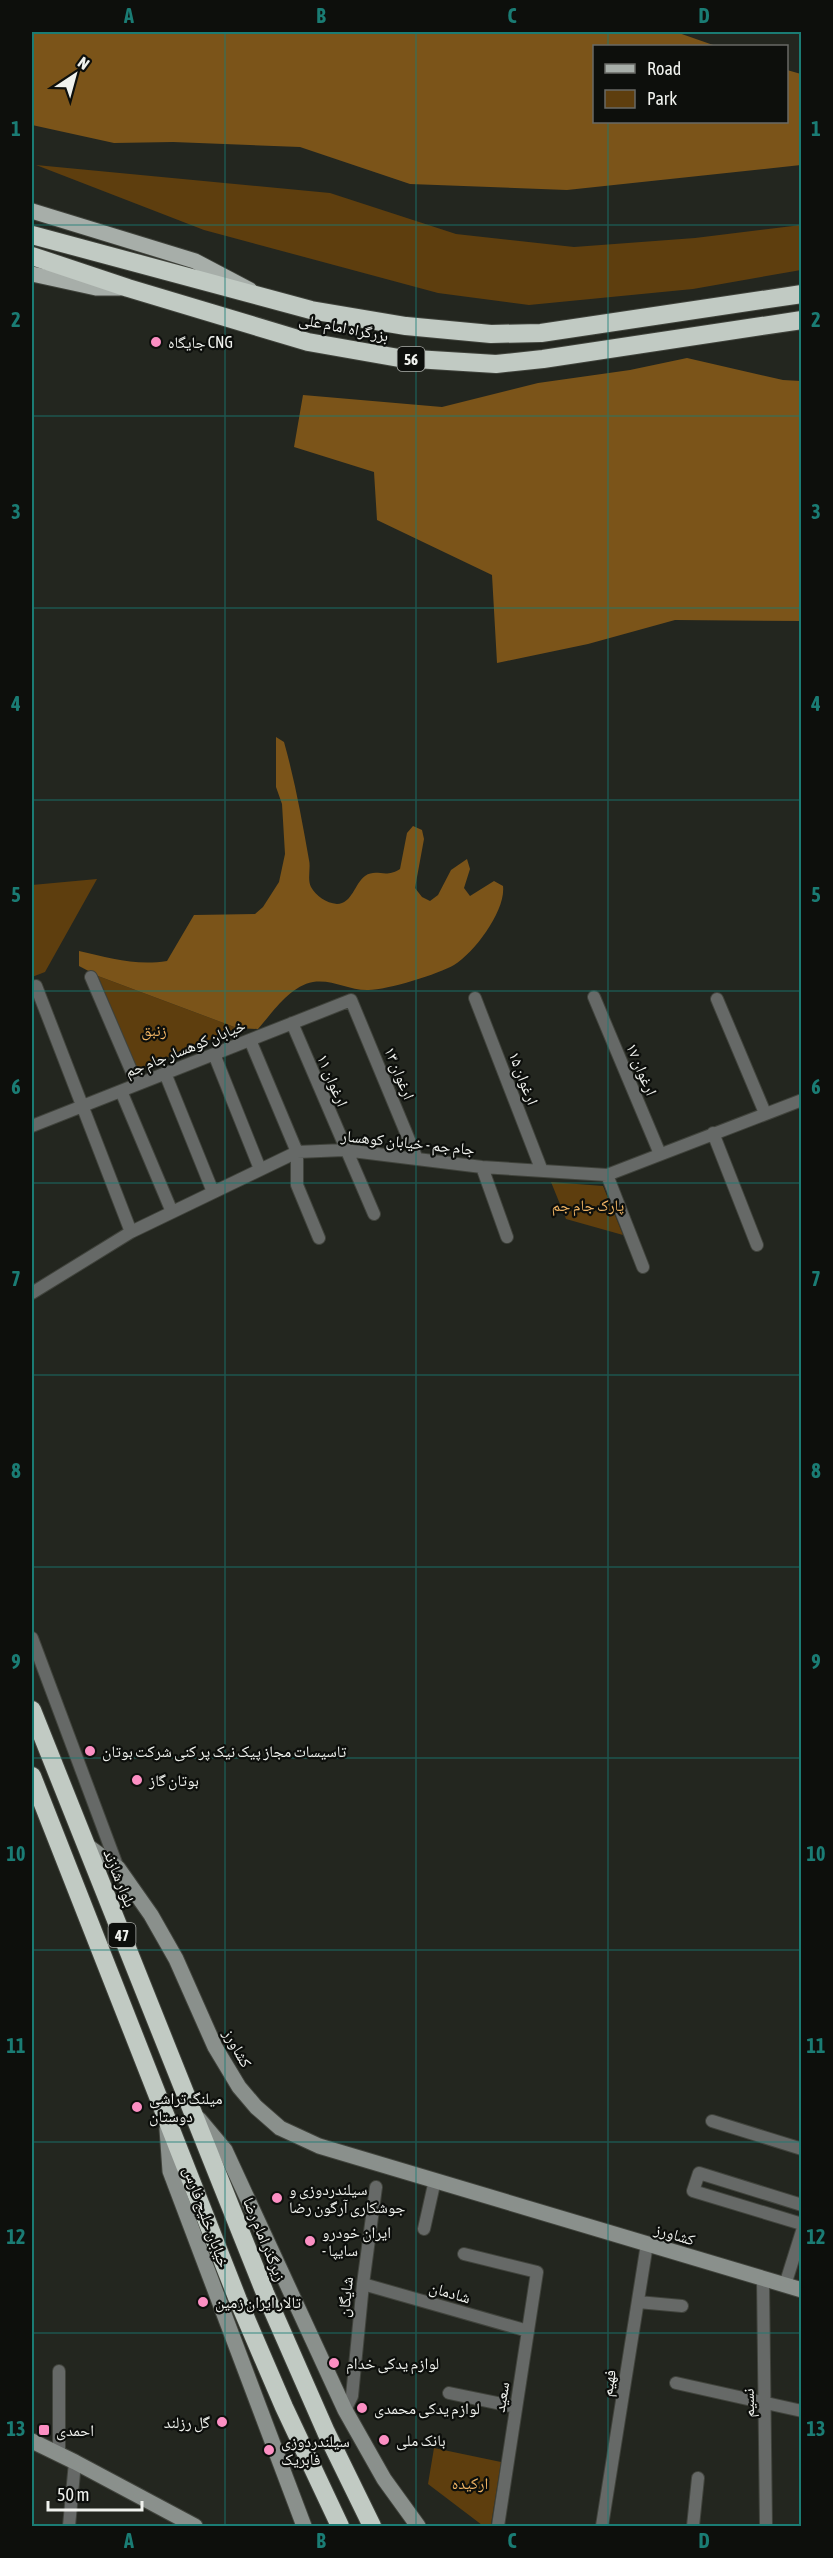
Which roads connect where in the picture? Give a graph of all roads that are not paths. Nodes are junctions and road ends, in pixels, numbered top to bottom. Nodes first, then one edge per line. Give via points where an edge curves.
1 (32, 211) edge
2 (32, 235) edge
3 (32, 256) edge
4 (32, 274) edge
5 (128, 288) junction
6 (255, 293) junction
7 (801, 294) edge
8 (801, 320) edge
9 (91, 977) dead end
10 (34, 987) edge
11 (594, 997) dead end
12 (475, 998) dead end
13 (717, 999) dead end
14 (351, 1000) joint
15 (292, 1023) junction
16 (250, 1040) junction
17 (214, 1054) junction
18 (165, 1073) junction
19 (137, 1084) junction
20 (121, 1091) junction
21 (801, 1100) edge
22 (83, 1106) junction
23 (765, 1113) junction
24 (32, 1126) edge
25 (713, 1133) junction
26 (344, 1150) junction
27 (297, 1152) junction
28 (660, 1154) junction
29 (417, 1159) junction
30 (482, 1167) junction
31 (260, 1169) junction
32 (542, 1171) junction
33 (607, 1175) junction
34 (213, 1192) junction
35 (172, 1212) junction
36 (374, 1214) dead end
37 (131, 1232) junction
38 (507, 1237) dead end
39 (319, 1238) dead end
40 (757, 1245) dead end
41 (642, 1267) dead end
42 (33, 1289) edge
43 (32, 1638) edge
44 (32, 1710) edge
45 (32, 1776) edge
46 (85, 1844) junction
47 (118, 1868) junction
48 (193, 2111) junction
49 (166, 2120) junction
50 (712, 2121) dead end
51 (801, 2149) edge
52 (213, 2161) joint
53 (435, 2180) junction
54 (376, 2187) dead end
55 (801, 2205) edge
56 (801, 2224) edge
57 (424, 2229) dead end
58 (801, 2231) edge
59 (647, 2244) junction
60 (464, 2254) dead end
61 (764, 2279) junction
62 (363, 2284) junction
63 (785, 2285) junction
64 (801, 2290) edge
65 (638, 2302) junction
66 (682, 2306) dead end
67 (528, 2331) junction
68 (59, 2371) dead end
69 (676, 2383) dead end
70 (449, 2393) dead end
71 (765, 2402) junction
72 (516, 2407) junction
73 (345, 2410) junction
74 (801, 2411) edge
75 (32, 2441) edge
76 (59, 2454) junction
77 (75, 2462) junction
78 (699, 2478) dead end
79 (69, 2526) edge
80 (195, 2526) edge
81 (304, 2526) edge
82 (340, 2526) edge
83 (372, 2526) edge
84 (418, 2526) edge
85 (498, 2526) edge
86 (602, 2526) edge
87 (693, 2526) edge
88 (766, 2526) edge

1 - 6 main road via 195,261
2 - 6 highway, بزرگراه امام علی / 56
3 - 5 highway, بزرگراه امام علی / 56
4 - 5 main road via 96,288
5 - 8 highway, بزرگراه امام علی / 56 via 308,342 399,358 496,364
6 - 7 highway, بزرگراه امام علی / 56 via 311,310 406,326 491,334 541,333
9 - 19 street
10 - 22 street
11 - 28 street, ارغوان ۱۷
12 - 32 street, ارغوان ۱۵
13 - 23 street
14 - 15 street, خیابان کوهسار جام جم
14 - 29 street, ارغوان ۱۳
15 - 16 street, خیابان کوهسار جام جم
15 - 26 street, ارغوان ۱۱
16 - 17 street, خیابان کوهسار جام جم
16 - 27 street
17 - 18 street, خیابان کوهسار جام جم
17 - 31 street
18 - 19 street, خیابان کوهسار جام جم
18 - 34 street
19 - 20 street, خیابان کوهسار جام جم
20 - 22 street, خیابان کوهسار جام جم
20 - 35 street
21 - 23 street, جام جم - خیابان کوهسار
22 - 24 street, خیابان کوهسار جام جم
22 - 37 street
23 - 25 street, جام جم - خیابان کوهسار
25 - 28 street, جام جم - خیابان کوهسار
25 - 40 street
26 - 27 street, جام جم - خیابان کوهسار
26 - 29 street, جام جم - خیابان کوهسار
26 - 36 street, ارغوان ۱۱
27 - 31 street, جام جم - خیابان کوهسار
27 - 39 street via 297,1185
28 - 33 street, جام جم - خیابان کوهسار
29 - 30 street, جام جم - خیابان کوهسار
30 - 32 street, جام جم - خیابان کوهسار
30 - 38 street
31 - 34 street, جام جم - خیابان کوهسار
32 - 33 street, جام جم - خیابان کوهسار
33 - 41 street
34 - 35 street, جام جم - خیابان کوهسار
35 - 37 street, جام جم - خیابان کوهسار
37 - 42 street, جام جم - خیابان کوهسار
43 - 47 street
44 - 46 highway, بلوار شازند / 47
45 - 49 highway, 47
46 - 47 street, کشاورز
46 - 48 highway, بلوار شازند / 47
47 - 53 street, کشاورز via 176,1959 215,2047 256,2107 280,2128 319,2146
48 - 52 highway, بلوار شازند / 47
48 - 73 street via 225,2150
49 - 81 street, خیابان خلیج فارس via 170,2170
49 - 82 highway, 47 via 284,2408
50 - 51 street
52 - 83 highway, زیرگذر امام رضا / 47 via 326,2432
53 - 57 street
53 - 59 street, کشاورز
54 - 62 street, شایگان
55 - 56 street via 699,2173 693,2191
58 - 63 street
59 - 61 street, کشاورز
59 - 65 street, فهیم
60 - 67 street, سعید via 537,2272
61 - 63 street, کشاورز
61 - 71 street, نسیم
62 - 67 street, شادمان
62 - 73 street, شایگان via 351,2396
63 - 64 street, کشاورز
65 - 66 street
65 - 86 street, فهیم
67 - 72 street, سعید
68 - 76 street
69 - 71 street
70 - 72 street
71 - 74 street
71 - 88 street, نسیم
72 - 85 street, سعید
73 - 84 street via 384,2479
75 - 76 street
76 - 77 street
77 - 79 street
77 - 80 street
78 - 87 street

